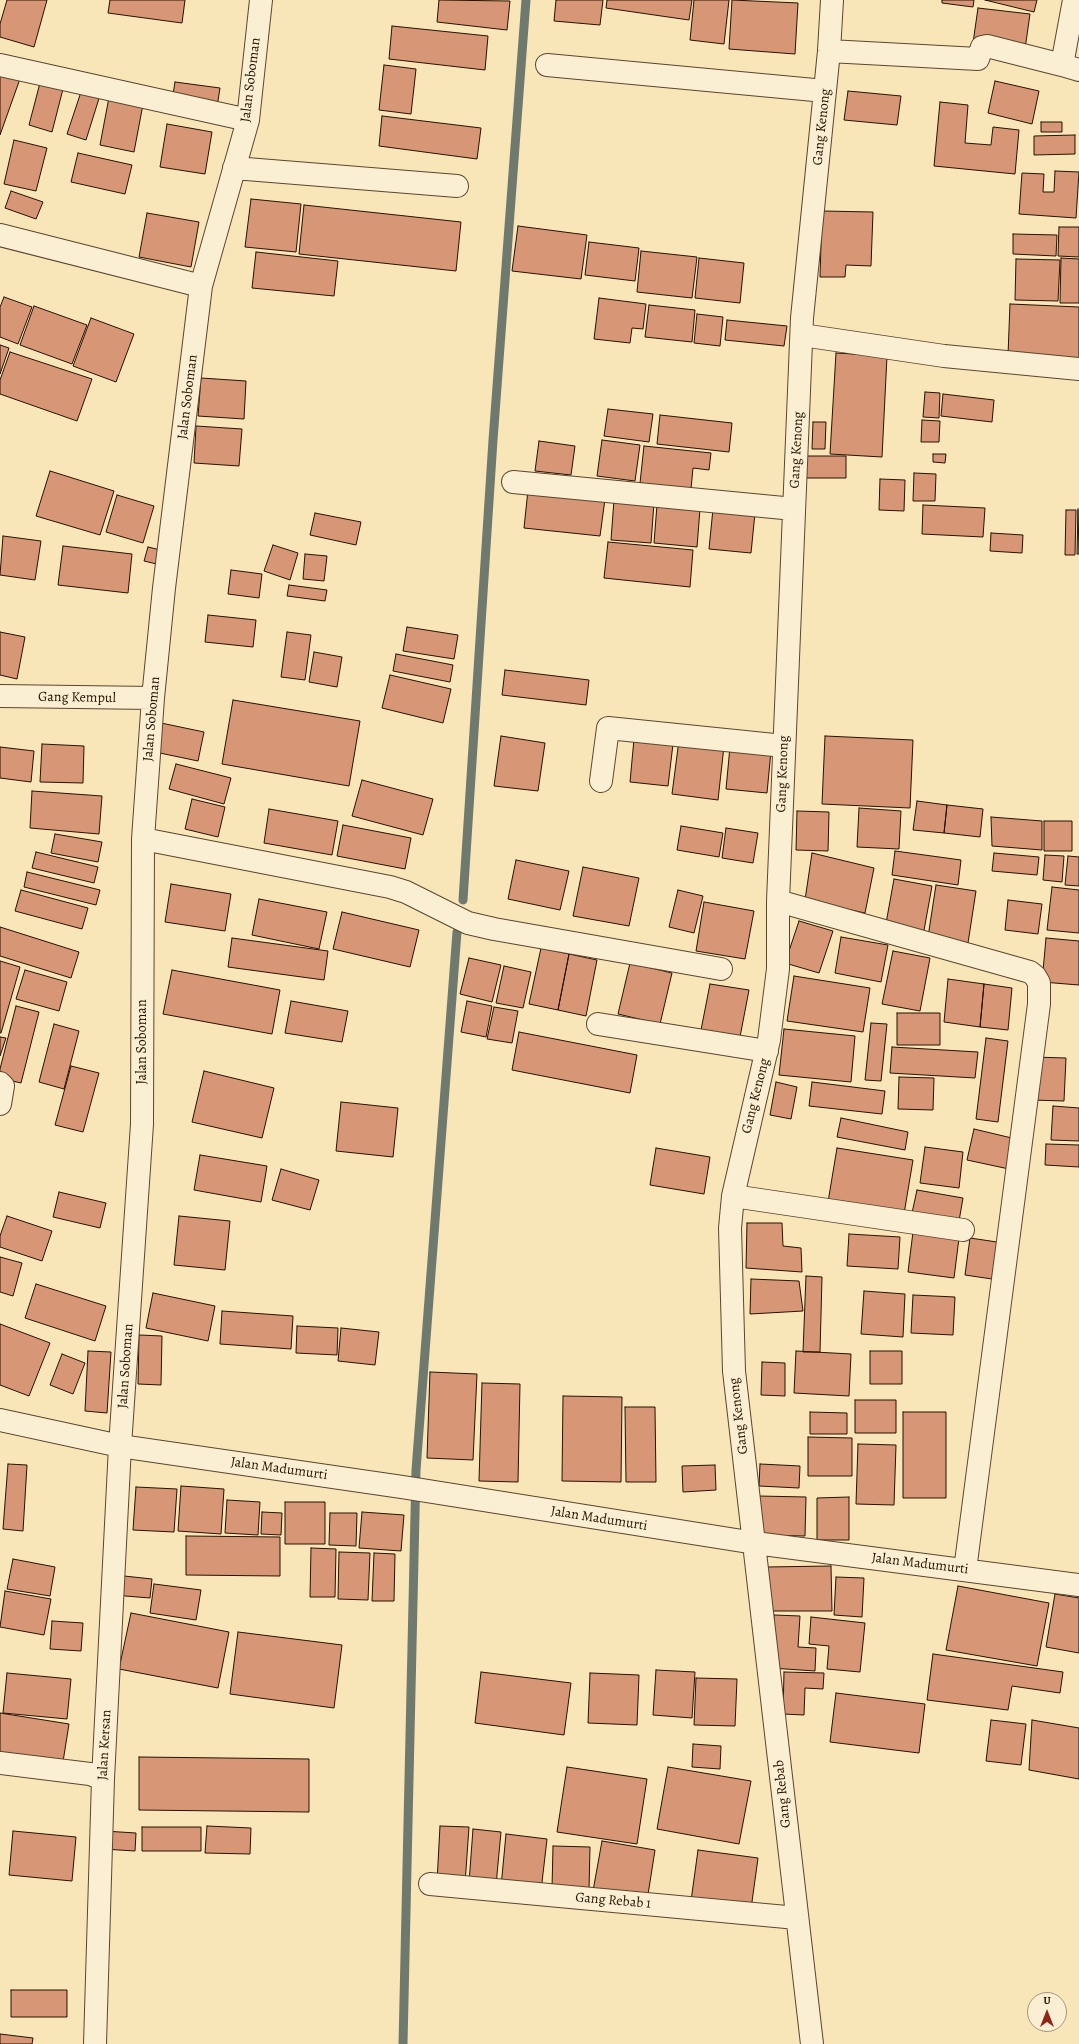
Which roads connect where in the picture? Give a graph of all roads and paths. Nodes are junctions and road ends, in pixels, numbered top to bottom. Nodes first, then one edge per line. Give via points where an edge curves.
1 (832, 0) edge
2 (1074, 0) edge
3 (255, 1) edge
4 (830, 51) junction
5 (0, 65) edge
6 (547, 65) dead end
7 (1070, 67) edge
8 (825, 91) junction
9 (248, 120) junction
10 (234, 168) junction
11 (457, 186) dead end
12 (0, 235) edge
13 (202, 286) junction
14 (802, 335) junction
15 (1079, 369) edge
16 (513, 482) dead end
17 (794, 509) junction
18 (0, 696) edge
19 (153, 698) junction
20 (784, 746) junction
21 (601, 781) dead end
22 (143, 839) junction
23 (778, 901) junction
24 (721, 969) dead end
25 (598, 1024) dead end
26 (767, 1051) junction
27 (733, 1196) junction
28 (963, 1230) dead end
29 (0, 1420) edge
30 (120, 1446) junction
31 (755, 1543) junction
32 (965, 1570) junction
33 (1079, 1585) edge
34 (0, 1763) edge
35 (103, 1779) junction
36 (430, 1884) dead end
37 (797, 1918) junction
38 (95, 2044) edge
39 (812, 2044) edge

1 - 4 street, Gang Kenong
2 - 7 street
3 - 9 street, Jalan Soboman
4 - 7 street via 978,59 982,47 987,46
4 - 8 street, Gang Kenong
5 - 9 street
6 - 8 street
8 - 14 street, Gang Kenong
9 - 10 street, Jalan Soboman
10 - 11 street
10 - 13 street, Jalan Soboman
12 - 13 street
13 - 19 street, Jalan Soboman via 164,588
14 - 15 street via 944,356
14 - 17 street, Gang Kenong
16 - 17 street
17 - 20 street, Gang Kenong
18 - 19 street, Gang Kempul
19 - 22 street, Jalan Soboman
20 - 21 street via 608,728
20 - 23 street, Gang Kenong
22 - 24 street via 390,887 406,892 468,923 494,929
22 - 30 street, Jalan Soboman via 142,1124
23 - 26 street, Gang Kenong via 778,969
23 - 32 street via 1030,972 1040,982
25 - 26 street
26 - 27 street, Gang Kenong
27 - 28 street
27 - 31 street, Gang Kenong via 730,1228 734,1371
29 - 30 street, Jalan Madumurti
30 - 31 street, Jalan Madumurti via 402,1487
30 - 35 street, Jalan Kersan
31 - 32 street, Jalan Madumurti
31 - 37 street, Gang Rebab
32 - 33 street, Jalan Madumurti
34 - 35 street via 90,1774
35 - 38 street, Jalan Kersan
36 - 37 street, Gang Rebab 1
37 - 39 street, Gang Rebab

